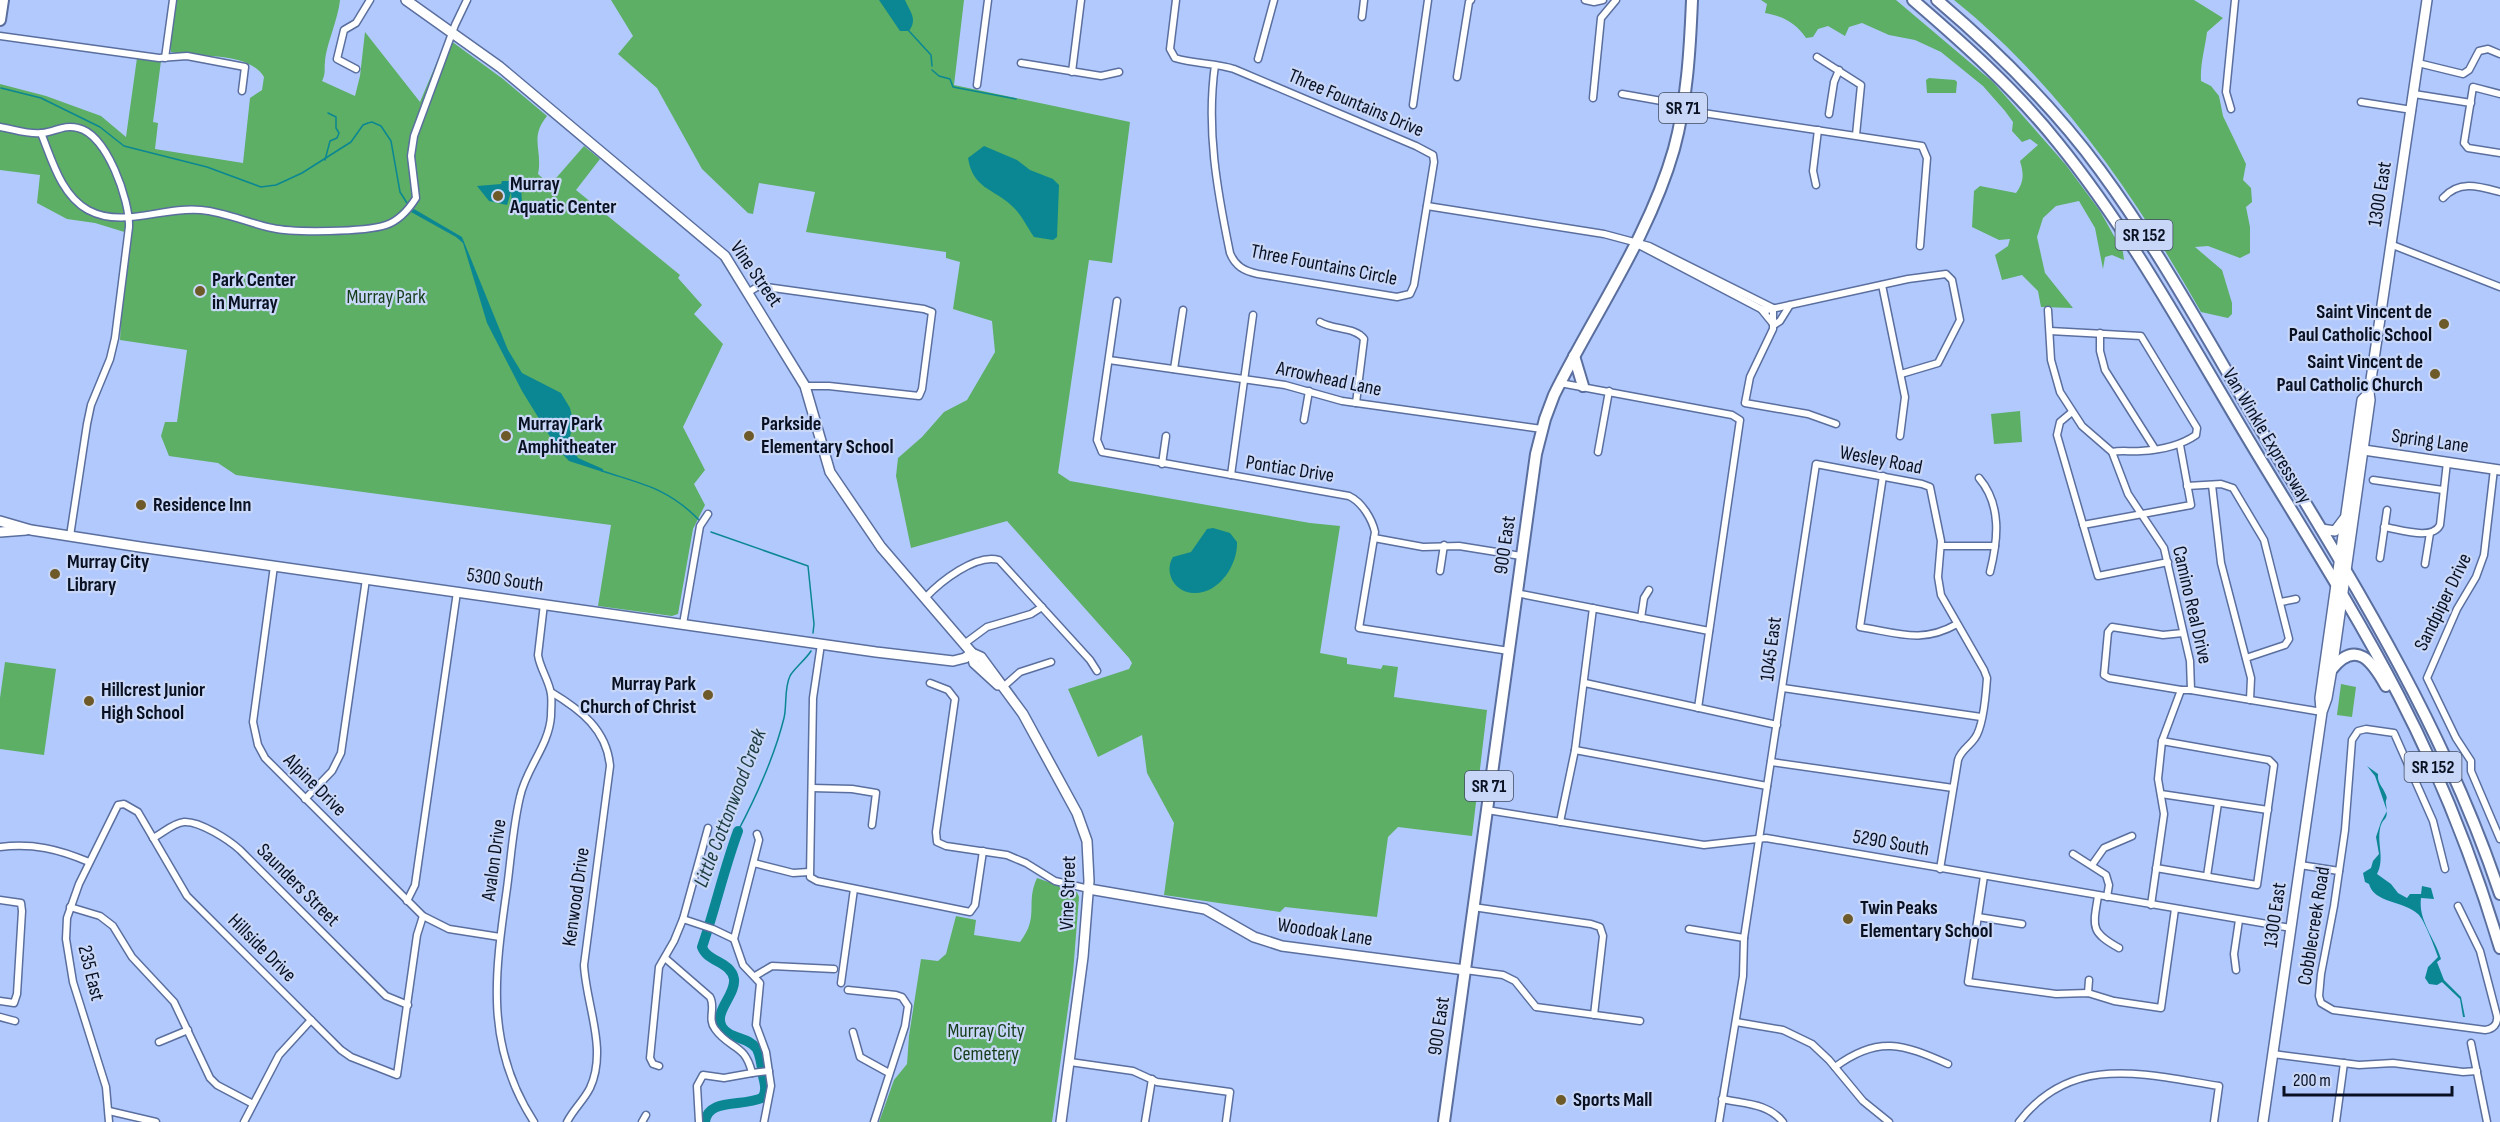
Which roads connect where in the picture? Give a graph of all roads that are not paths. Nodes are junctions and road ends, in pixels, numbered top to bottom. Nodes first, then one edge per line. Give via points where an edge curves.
1 (3, 0) edge
2 (173, 0) edge
3 (370, 0) edge
4 (406, 0) edge
5 (467, 0) edge
6 (988, 0) edge
7 (1081, 0) edge
8 (1176, 0) edge
9 (1274, 0) edge
10 (1364, 0) edge
11 (1428, 0) edge
12 (1471, 0) edge
13 (1603, 0) edge
14 (1616, 0) edge
15 (1692, 0) edge
16 (1913, 0) edge
17 (1937, 0) edge
18 (2235, 0) edge
19 (2427, 0) edge
20 (1588, 1) edge
21 (1362, 17) dead end
22 (0, 20) edge
23 (453, 33) junction
24 (0, 36) edge
25 (2500, 54) edge
26 (1817, 57) dead end
27 (165, 58) junction
28 (1258, 59) dead end
29 (1021, 63) dead end
30 (2418, 63) junction
31 (1215, 65) junction
32 (356, 69) dead end
33 (1839, 70) junction
34 (1071, 72) junction
35 (1119, 72) dead end
36 (1457, 77) dead end
37 (977, 85) dead end
38 (242, 91) dead end
39 (1622, 94) dead end
40 (2414, 94) junction
41 (2500, 94) edge
42 (1593, 98) dead end
43 (2361, 102) dead end
44 (2470, 103) junction
45 (1413, 105) dead end
46 (1683, 107) junction
47 (2231, 109) dead end
48 (2412, 110) junction
49 (1829, 114) dead end
50 (0, 127) edge
51 (1818, 130) junction
52 (41, 133) junction
53 (1856, 135) junction
54 (2500, 153) edge
55 (1816, 185) dead end
56 (2500, 192) edge
57 (2443, 198) dead end
58 (1427, 206) junction
59 (129, 217) junction
60 (1635, 243) junction
61 (2390, 244) junction
62 (1920, 246) dead end
63 (1882, 285) junction
64 (2500, 287) edge
65 (749, 292) junction
66 (1117, 301) dead end
67 (1790, 305) junction
68 (1773, 308) junction
69 (1761, 309) junction
70 (1183, 310) dead end
71 (2048, 310) dead end
72 (1253, 315) dead end
73 (1320, 322) dead end
74 (1774, 325) junction
75 (2050, 331) junction
76 (2100, 333) junction
77 (1574, 356) junction
78 (1109, 360) junction
79 (1174, 369) junction
80 (1901, 374) junction
81 (1244, 379) junction
82 (1560, 383) junction
83 (805, 386) junction
84 (1583, 386) junction
85 (1309, 391) junction
86 (1609, 391) junction
87 (1356, 404) junction
88 (2072, 412) junction
89 (1304, 420) dead end
90 (1836, 424) dead end
91 (1542, 429) junction
92 (1167, 436) dead end
93 (1900, 436) dead end
94 (2180, 445) junction
95 (2155, 449) junction
96 (2359, 449) junction
97 (1598, 452) dead end
98 (2112, 452) junction
99 (2446, 462) junction
100 (1162, 464) junction
101 (1816, 464) joint
102 (2497, 470) edge
103 (1231, 475) junction
104 (1883, 476) junction
105 (1979, 478) dead end
106 (2373, 480) dead end
107 (2212, 485) junction
108 (2187, 486) junction
109 (2443, 490) junction
110 (2387, 510) dead end
111 (708, 514) dead end
112 (2141, 514) junction
113 (2346, 517) junction
114 (0, 521) edge
115 (2083, 525) junction
116 (2385, 527) junction
117 (2321, 529) junction
118 (31, 530) junction
119 (0, 532) edge
120 (2430, 533) junction
121 (70, 536) junction
122 (1374, 538) junction
123 (1444, 545) junction
124 (1941, 546) junction
125 (1995, 546) junction
126 (1521, 556) junction
127 (2380, 558) dead end
128 (2339, 559) junction
129 (2168, 562) junction
130 (2425, 564) dead end
131 (274, 566) junction
132 (1440, 571) dead end
133 (2346, 571) junction
134 (1990, 572) dead end
135 (366, 579) junction
136 (2336, 584) junction
137 (1649, 590) dead end
138 (457, 592) junction
139 (1516, 593) junction
140 (2343, 596) junction
141 (925, 598) junction
142 (2295, 599) dead end
143 (2281, 602) junction
144 (544, 604) junction
145 (1042, 607) junction
146 (1593, 608) junction
147 (1641, 618) junction
148 (683, 624) junction
149 (1957, 624) junction
150 (1709, 631) junction
151 (2183, 633) junction
152 (821, 644) junction
153 (964, 644) junction
154 (1509, 651) junction
155 (972, 653) junction
156 (2246, 658) junction
157 (1051, 662) dead end
158 (2332, 669) junction
159 (1097, 671) dead end
160 (930, 683) dead end
161 (1585, 683) junction
162 (1003, 687) junction
163 (1783, 688) junction
164 (2181, 690) junction
165 (2191, 690) junction
166 (551, 692) junction
167 (2250, 700) junction
168 (1698, 708) junction
169 (2322, 712) junction
170 (1981, 717) junction
171 (1777, 725) junction
172 (2162, 741) junction
173 (2424, 748) junction
174 (1575, 750) junction
175 (1771, 762) junction
176 (1767, 786) junction
177 (812, 788) junction
178 (1953, 788) junction
179 (2161, 794) junction
180 (305, 799) junction
181 (2218, 803) junction
182 (118, 805) joint
183 (1486, 810) junction
184 (2268, 810) junction
185 (1560, 822) junction
186 (872, 825) dead end
187 (708, 828) dead end
188 (757, 834) dead end
189 (2132, 836) dead end
190 (153, 838) junction
191 (1759, 838) junction
192 (2500, 839) edge
193 (0, 848) edge
194 (983, 851) junction
195 (2073, 854) dead end
196 (88, 862) junction
197 (754, 863) junction
198 (2092, 865) junction
199 (2300, 865) junction
200 (1940, 868) junction
201 (2156, 868) junction
202 (2445, 869) dead end
203 (2339, 871) junction
204 (809, 874) junction
205 (1984, 876) junction
206 (2207, 876) junction
207 (854, 889) junction
208 (1089, 889) junction
209 (2500, 894) edge
210 (2098, 896) junction
211 (2107, 897) junction
212 (0, 900) edge
213 (407, 901) junction
214 (2151, 905) junction
215 (2458, 906) dead end
216 (70, 907) junction
217 (1473, 907) junction
218 (2175, 909) junction
219 (423, 916) junction
220 (1978, 917) junction
221 (683, 919) junction
222 (2239, 920) junction
223 (2022, 924) dead end
224 (2291, 928) junction
225 (1689, 929) dead end
226 (500, 937) junction
227 (1744, 938) junction
228 (734, 939) junction
229 (2119, 948) dead end
230 (2500, 948) edge
231 (665, 958) junction
232 (834, 969) dead end
233 (1465, 970) junction
234 (2236, 970) dead end
235 (755, 976) junction
236 (2089, 980) dead end
237 (841, 983) dead end
238 (848, 990) dead end
239 (2088, 993) junction
240 (0, 1001) edge
241 (408, 1005) junction
242 (1594, 1015) junction
243 (0, 1017) edge
244 (311, 1020) junction
245 (15, 1021) dead end
246 (1640, 1021) dead end
247 (1736, 1022) junction
248 (188, 1030) junction
249 (853, 1032) dead end
250 (159, 1042) dead end
251 (2471, 1043) dead end
252 (2273, 1054) junction
253 (1070, 1062) junction
254 (1948, 1064) dead end
255 (2344, 1064) junction
256 (659, 1066) dead end
257 (1834, 1067) junction
258 (2477, 1071) junction
259 (767, 1072) junction
260 (755, 1073) junction
261 (889, 1073) junction
262 (1152, 1079) junction
263 (1722, 1100) junction
264 (254, 1104) junction
265 (110, 1111) junction
266 (646, 1115) dead end
267 (109, 1122) edge
268 (156, 1122) edge
269 (244, 1122) edge
270 (534, 1122) edge
271 (567, 1122) edge
272 (642, 1122) edge
273 (699, 1122) edge
274 (764, 1122) edge
275 (874, 1122) edge
276 (1061, 1122) edge
277 (1145, 1122) edge
278 (1226, 1122) edge
279 (1443, 1122) edge
280 (1719, 1122) edge
281 (1783, 1122) edge
282 (1889, 1122) edge
283 (2019, 1122) edge
284 (2214, 1122) edge
285 (2263, 1122) edge
286 (2336, 1122) edge
287 (2487, 1122) edge

1 - 22 main road
2 - 27 street
3 - 32 street via 357,22 344,30 337,60
4 - 23 main road, Vine Street
5 - 23 street
6 - 37 street
7 - 34 street
8 - 31 street, Three Fountains Drive via 1172,55 1180,60
9 - 28 street
10 - 21 street
11 - 45 street
12 - 36 street
13 - 20 street
14 - 42 street via 1601,18
15 - 46 main road, 900 East / SR 71
16 - 136 main road, Van Winkle Expressway / SR 152 via 2033,113 2096,192
17 - 117 main road, Van Winkle Expressway / SR 152 via 2018,74 2099,168 2144,235
18 - 47 street via 2226,92
19 - 30 main road, 1300 East
23 - 59 street via 414,136 411,156 417,193 409,207 393,221 377,227 291,231 199,210
23 - 65 main road, Vine Street via 500,67 712,243 728,259
24 - 27 street
25 - 30 street via 2488,49 2480,51 2463,74
26 - 33 street
27 - 38 street via 187,56 245,67
29 - 34 street
30 - 40 main road, 1300 East
31 - 58 street, Three Fountains Drive via 1234,69 1429,152 1434,162
31 - 58 street, Three Fountains Circle via 1210,105 1213,156 1230,253 1242,269 1407,296 1414,285
33 - 49 street
33 - 53 street via 1862,86
34 - 35 street via 1101,76
39 - 46 street
40 - 44 street
40 - 48 main road, 1300 East
41 - 44 street via 2473,87
43 - 48 street
44 - 54 street via 2464,146
46 - 51 street
46 - 60 main road, 900 East / SR 71 via 1667,171
48 - 61 main road, 1300 East
50 - 52 street
51 - 53 street
51 - 55 street via 1813,171
52 - 59 street via 56,171 76,201 100,216
52 - 59 street via 70,127 85,130 96,139 125,197
53 - 62 street via 1922,146 1927,158
56 - 57 street via 2459,186
58 - 60 street via 1604,234
59 - 121 street via 115,338 91,405
60 - 68 street via 1649,246
60 - 69 street
60 - 77 main road, 900 East / SR 71
61 - 64 street
61 - 96 main road, 1300 East via 2370,400
63 - 67 street
63 - 80 street
63 - 80 street via 1941,274 1952,280 1960,320 1956,330 1938,363
65 - 83 main road, Vine Street
65 - 83 street via 760,286 932,312 919,396
66 - 78 street
67 - 68 street
67 - 74 street
68 - 69 street
68 - 74 street
69 - 74 street
70 - 79 street
71 - 75 street
72 - 81 street
73 - 87 street via 1329,328 1359,333 1364,339
74 - 90 street via 1750,376 1745,403 1808,414
75 - 76 street
75 - 88 street via 2055,376
76 - 94 street via 2139,335 2145,340 2198,430
76 - 95 street via 2105,370
77 - 82 main road, 900 East / SR 71
77 - 84 main road
78 - 79 street, Arrowhead Lane
78 - 100 street, Pontiac Drive via 1097,440 1100,450 1108,455
79 - 81 street, Arrowhead Lane
80 - 93 street via 1905,400
81 - 85 street, Arrowhead Lane
81 - 103 street
82 - 84 street
82 - 91 main road, 900 East / SR 71
83 - 141 main road, Vine Street via 828,469 881,547
84 - 86 street
85 - 87 street, Arrowhead Lane
85 - 89 street
86 - 97 street
86 - 150 street via 1732,415 1740,420
87 - 91 street, Arrowhead Lane
88 - 98 street
88 - 115 street via 2060,422 2057,433
91 - 126 main road, 900 East / SR 71
92 - 100 street
94 - 95 street
94 - 108 street
95 - 98 street
96 - 99 main road, Spring Lane
96 - 113 main road, 1300 East
96 - 133 main road, 1300 East
98 - 112 street, Camino Real Drive via 2127,494
99 - 102 main road, Spring Lane
99 - 109 street
100 - 103 street, Pontiac Drive
101 - 104 street, Wesley Road
101 - 163 street, 1045 East
102 - 192 street, Sandpiper Drive via 2484,555 2427,678 2471,761 2471,771
103 - 122 street, Pontiac Drive via 1349,496 1369,517
104 - 124 street, Wesley Road via 1930,487
104 - 149 street via 1860,627 1925,636
105 - 125 street via 1990,493 1997,528
106 - 109 street
107 - 108 street
107 - 143 street via 2227,485 2235,490 2259,527
107 - 156 street via 2221,563
108 - 112 street via 2191,505
109 - 120 street via 2439,527
110 - 116 street
111 - 148 street via 700,526
112 - 115 street
112 - 129 street, Camino Real Drive via 2162,543
113 - 117 main road via 2335,531
113 - 128 main road, 1300 East
114 - 118 main road, 5300 South
115 - 129 street via 2098,576
116 - 120 street
116 - 127 street
117 - 128 main road, Van Winkle Expressway / SR 152
118 - 119 main road, 5300 South
118 - 121 main road, 5300 South
120 - 130 street
121 - 131 main road, 5300 South
122 - 123 street via 1419,546
122 - 154 street via 1359,628
123 - 126 street
123 - 132 street
124 - 125 street
124 - 149 street, Wesley Road via 1940,591
125 - 134 street
126 - 139 main road, 900 East / SR 71
128 - 133 main road, Van Winkle Expressway / SR 152
128 - 136 main road, 1300 East
129 - 151 street, Camino Real Drive
131 - 135 main road, 5300 South
131 - 180 street, Alpine Drive via 254,708 255,733 266,758
133 - 140 main road, 1300 East
133 - 209 main road, Van Winkle Expressway / SR 152 via 2432,725
135 - 138 main road, 5300 South
135 - 180 street via 341,753 332,771
136 - 140 main road, Van Winkle Expressway / SR 152
136 - 169 main road, 1300 East via 2320,698
137 - 147 street
138 - 144 main road, 5300 South
138 - 213 street via 415,885
139 - 146 street
139 - 154 main road, 900 East / SR 71
140 - 158 main road, 1300 East
140 - 173 main road, Van Winkle Expressway / SR 152
141 - 145 street via 949,576 992,558 1002,562
141 - 153 main road, Vine Street
142 - 143 street
143 - 156 street via 2288,642
144 - 148 main road, 5300 South
144 - 166 street, Avalon Drive via 538,655
145 - 153 street via 987,627
145 - 159 street
146 - 147 street
146 - 161 street
147 - 150 street
148 - 152 main road, 5300 South
149 - 170 street, Wesley Road via 1986,673
150 - 168 street
151 - 164 street via 2112,627 2103,670 2109,678
151 - 165 street, Camino Real Drive via 2190,661
152 - 155 main road, 5300 South via 953,661
152 - 177 street via 813,698
153 - 155 main road, Vine Street
154 - 183 main road, 900 East / SR 71
155 - 162 main road, Vine Street via 981,657
156 - 167 street via 2252,682
157 - 162 street via 1020,672
158 - 169 main road, 1300 East
158 - 173 main road via 2348,656 2367,658
160 - 194 street, Woodoak Lane via 948,690 955,699 937,842
161 - 168 street
161 - 174 street
162 - 208 main road, Vine Street via 1023,714 1083,826 1089,849
163 - 170 street
163 - 171 street, 1045 East
164 - 165 street
164 - 172 street, Camino Real Drive
165 - 167 street
166 - 226 street, Avalon Drive via 548,732 520,797
166 - 271 street, Kenwood Drive via 600,732 610,766 584,965 596,1036 596,1067 590,1088
167 - 169 street
168 - 171 street
169 - 199 main road, 1300 East
170 - 178 street, Wesley Road via 1977,736 1959,757
171 - 175 street, 1045 East
172 - 179 street, Camino Real Drive via 2158,771
172 - 184 street via 2273,762
173 - 230 main road, Van Winkle Expressway / SR 152 via 2466,846
174 - 176 street
174 - 185 street
175 - 176 street, 1045 East
175 - 178 street
176 - 191 street, 1045 East
177 - 186 street via 876,793
177 - 204 street
178 - 200 street, Wesley Road
179 - 181 street
179 - 201 street, Camino Real Drive via 2164,814
180 - 213 street, Alpine Drive
181 - 184 street
181 - 206 street
182 - 190 street, Hillside Drive via 138,812
182 - 196 street, 235 East
183 - 185 street, 5290 South
183 - 217 main road, 900 East / SR 71
184 - 206 street via 2257,885
185 - 191 street, 5290 South via 1704,845
187 - 221 street
188 - 197 street
189 - 198 street via 2104,848
190 - 241 street, Saunders Street via 188,822 225,839 386,996
190 - 244 street, Hillside Drive via 187,896
191 - 200 street, 5290 South
191 - 227 street, 1045 East
193 - 196 street via 42,846
194 - 207 street via 975,905 967,912
194 - 208 street, Woodoak Lane via 1014,858 1055,880
195 - 198 street
196 - 216 street, 235 East
197 - 204 street
197 - 228 street
198 - 211 street via 2107,877
199 - 203 street
199 - 224 main road, 1300 East
200 - 205 street, 5290 South
201 - 206 street
201 - 214 street, Camino Real Drive
202 - 203 street, Cobblecreek Road via 2433,821 2394,733 2364,729 2352,741
203 - 215 street, Cobblecreek Road via 2319,993 2321,1003 2329,1009 2485,1030 2493,1027 2497,1016 2480,951
204 - 207 street via 817,881
205 - 210 street, 5290 South
205 - 220 street
207 - 237 street
208 - 233 main road, Woodoak Lane via 1205,909 1254,937 1282,946
208 - 253 main road, Vine Street
210 - 211 street, 5290 South
210 - 229 street via 2097,933
211 - 214 street, 5290 South
212 - 240 street via 21,903 17,994 14,1003
213 - 219 street, Alpine Drive
214 - 218 street, 5290 South
216 - 248 street via 100,916 113,926 132,957 174,1002
216 - 265 street, 235 East via 66,952
217 - 233 main road, 900 East / SR 71
217 - 242 street via 1601,928
218 - 222 street, 5290 South
218 - 239 street via 2161,1008
219 - 226 street, Alpine Drive via 449,929
219 - 241 street
220 - 223 street
220 - 239 street via 1968,982 2056,994
221 - 228 street
221 - 231 street
222 - 224 street, 5290 South
222 - 234 street
224 - 252 main road, 1300 East
225 - 227 street
226 - 270 street, Avalon Drive via 495,991 498,1029 514,1086
227 - 247 street, 1045 East
228 - 235 street via 740,960
231 - 256 street via 659,968 650,1058
231 - 260 street via 710,997 714,1029 747,1056
232 - 235 street via 772,966
233 - 242 street, Woodoak Lane via 1503,975 1515,981 1536,1007
233 - 279 main road, 900 East / SR 71
235 - 259 street via 760,987 756,1025 766,1052
236 - 239 street
238 - 261 street via 896,994 907,1003 907,1020
241 - 244 street, Hillside Drive via 398,1075 351,1057
242 - 246 street, Woodoak Lane
243 - 245 street
244 - 264 street via 279,1055
247 - 257 street via 1798,1036 1818,1049
247 - 263 street, 1045 East
248 - 250 street
248 - 264 street via 210,1078
249 - 261 street via 860,1057
251 - 258 street
252 - 255 street
252 - 285 main road, 1300 East
253 - 262 street via 1133,1071
253 - 276 main road, Vine Street
254 - 257 street via 1915,1050 1886,1045 1857,1052
255 - 258 street via 2393,1062
255 - 286 street
257 - 282 street via 1863,1101
258 - 287 street
259 - 260 street
259 - 274 street via 771,1092
260 - 273 street via 724,1078 703,1075 697,1086
261 - 275 street
262 - 277 street
262 - 278 street via 1230,1092
263 - 280 street, 1045 East
263 - 281 street via 1764,1107
264 - 269 street
265 - 267 street, 235 East
265 - 268 street
266 - 272 street
283 - 284 street via 2054,1090 2080,1078 2124,1072 2219,1086

